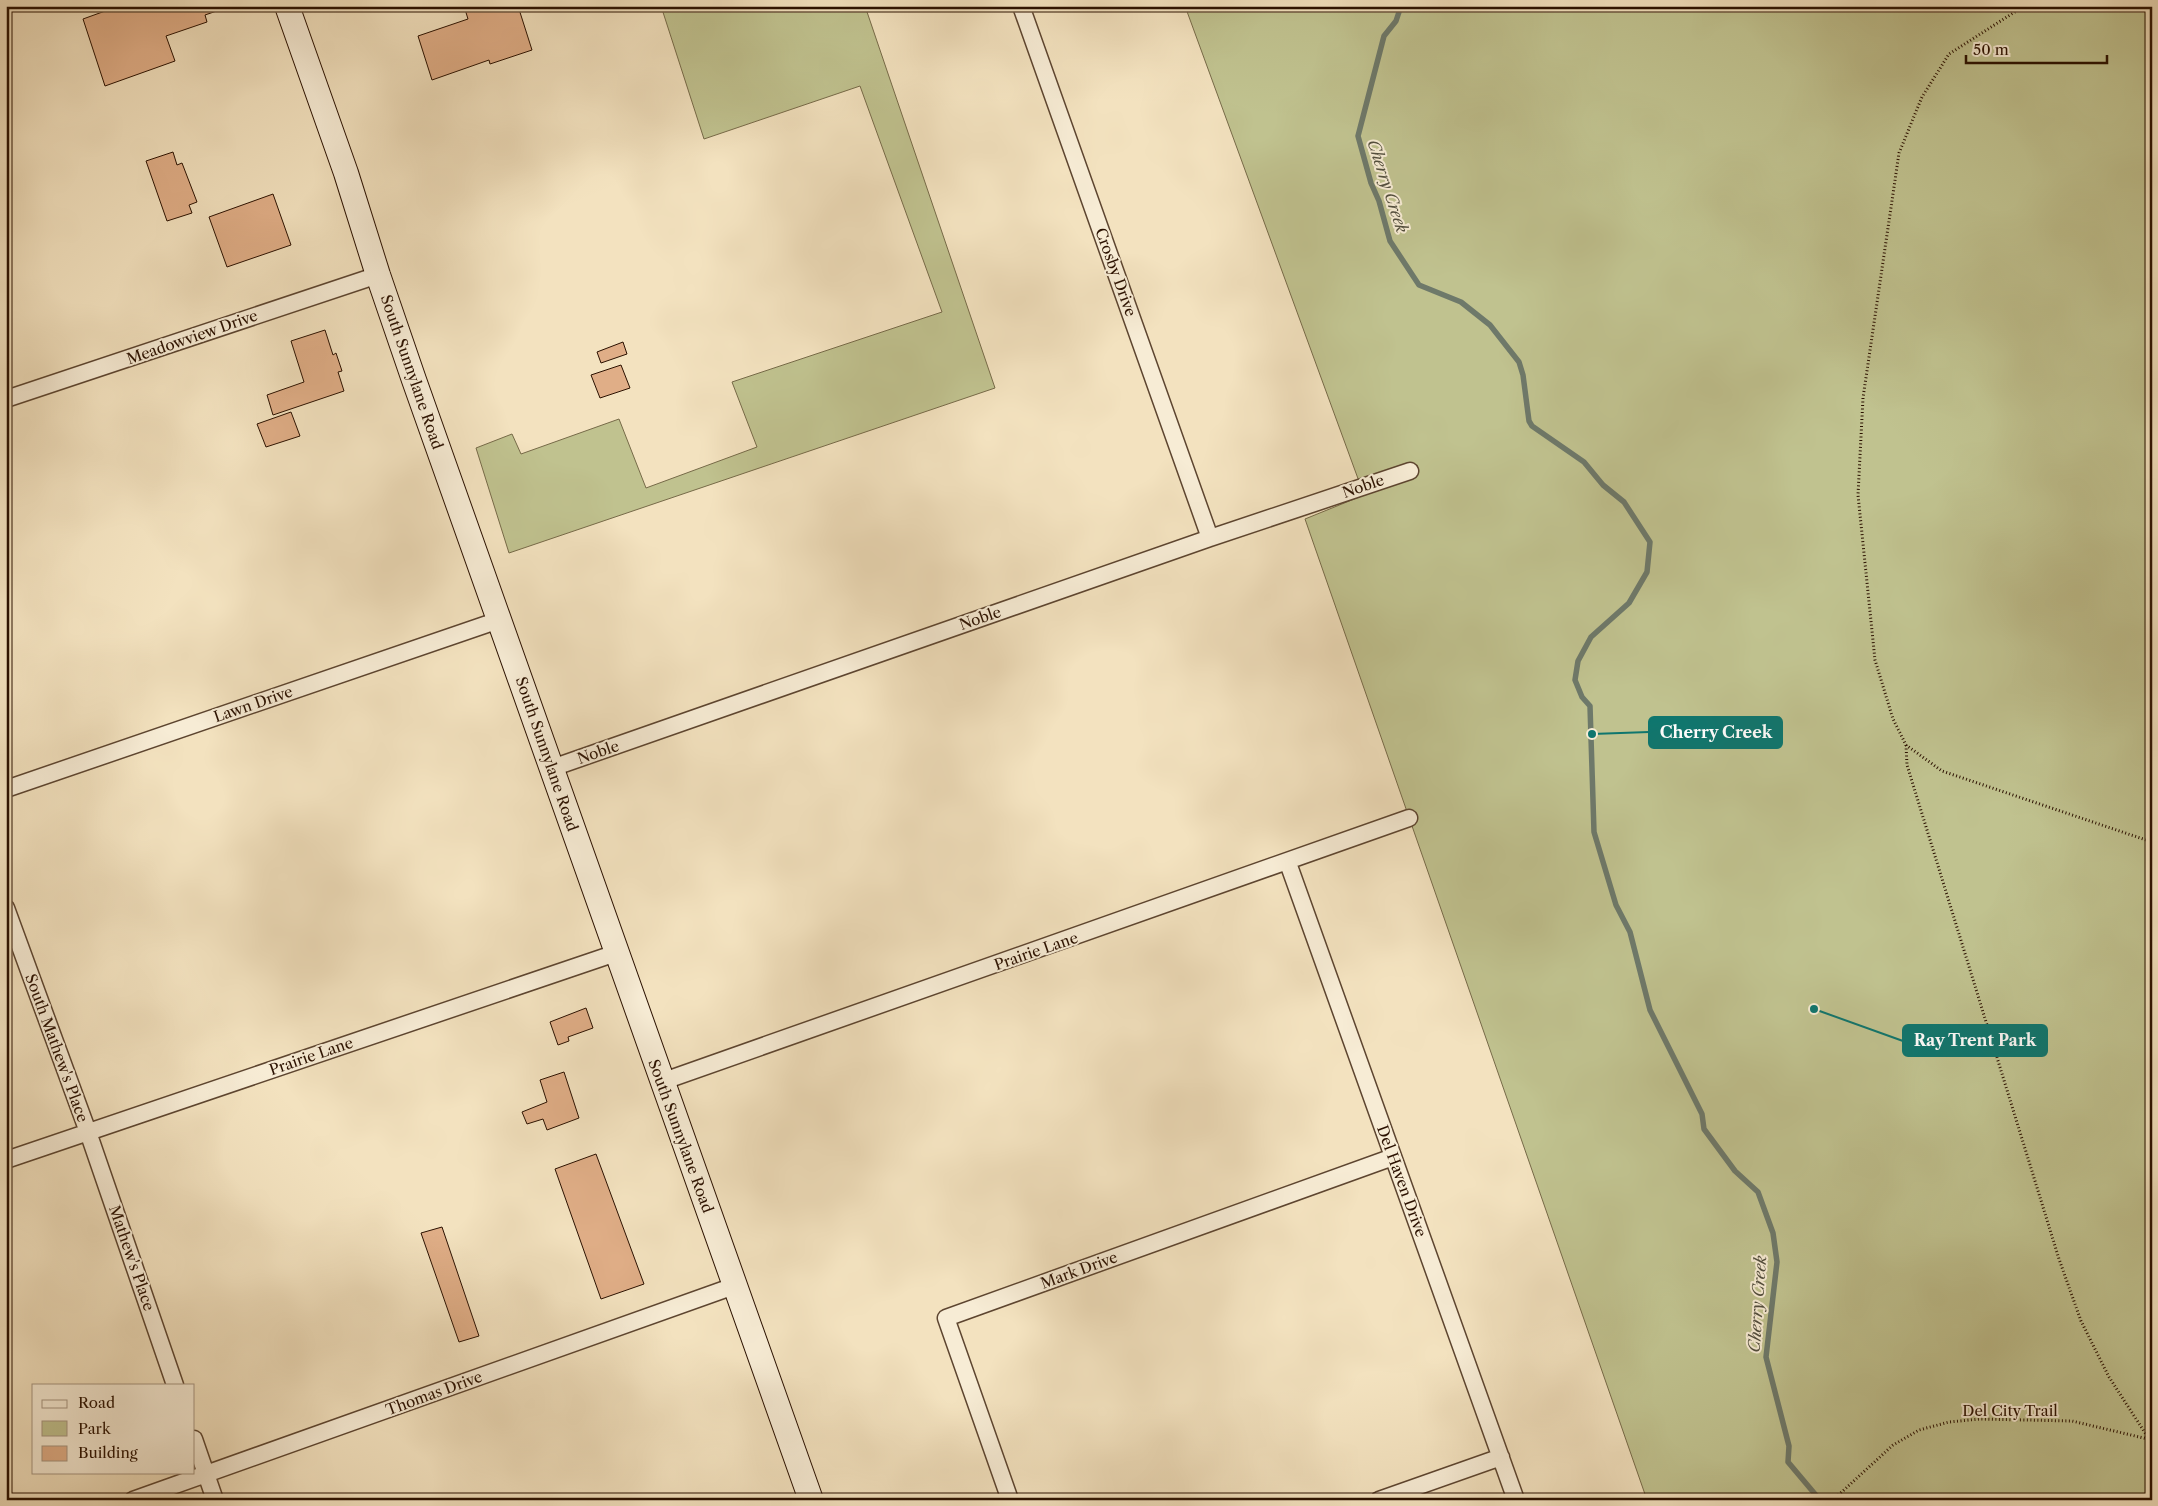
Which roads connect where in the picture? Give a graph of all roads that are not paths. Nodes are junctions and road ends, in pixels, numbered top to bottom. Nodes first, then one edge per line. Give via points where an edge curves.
1 (287, 6) edge
2 (1021, 6) edge
3 (378, 274) junction
4 (6, 399) edge
5 (1410, 471) dead end
6 (1210, 538) junction
7 (499, 620) junction
8 (552, 768) junction
9 (6, 789) edge
10 (1409, 818) dead end
11 (1288, 862) junction
12 (6, 908) edge
13 (616, 953) junction
14 (661, 1082) junction
15 (88, 1132) junction
16 (1393, 1157) junction
17 (6, 1160) edge
18 (734, 1286) junction
19 (175, 1384) edge
20 (195, 1442) edge
21 (1501, 1457) junction
22 (206, 1475) junction
23 (133, 1500) edge
24 (215, 1500) edge
25 (811, 1500) edge
26 (1010, 1500) edge
27 (1379, 1500) edge
28 (1516, 1500) edge

1 - 3 main road, South Sunnylane Road
2 - 6 street, Crosby Drive
3 - 4 street, Meadowview Drive
3 - 7 main road, South Sunnylane Road
5 - 6 street, Noble
6 - 8 street, Noble
7 - 8 main road, South Sunnylane Road
7 - 9 street, Lawn Drive
8 - 13 main road, South Sunnylane Road
10 - 11 street, Prairie Lane
11 - 14 street, Prairie Lane
11 - 16 street, Del Haven Drive
12 - 15 street, South Mathew's Place
13 - 14 main road, South Sunnylane Road
13 - 15 street, Prairie Lane
14 - 18 main road, South Sunnylane Road
15 - 17 street, Prairie Lane
15 - 19 street, Mathew's Place
16 - 21 street, Del Haven Drive
16 - 26 street, Mark Drive via 946,1318
18 - 22 street, Thomas Drive
18 - 25 main road, South Sunnylane Road
20 - 22 street
21 - 27 street
21 - 28 street, Del Haven Drive
22 - 23 street, Thomas Drive
22 - 24 street

